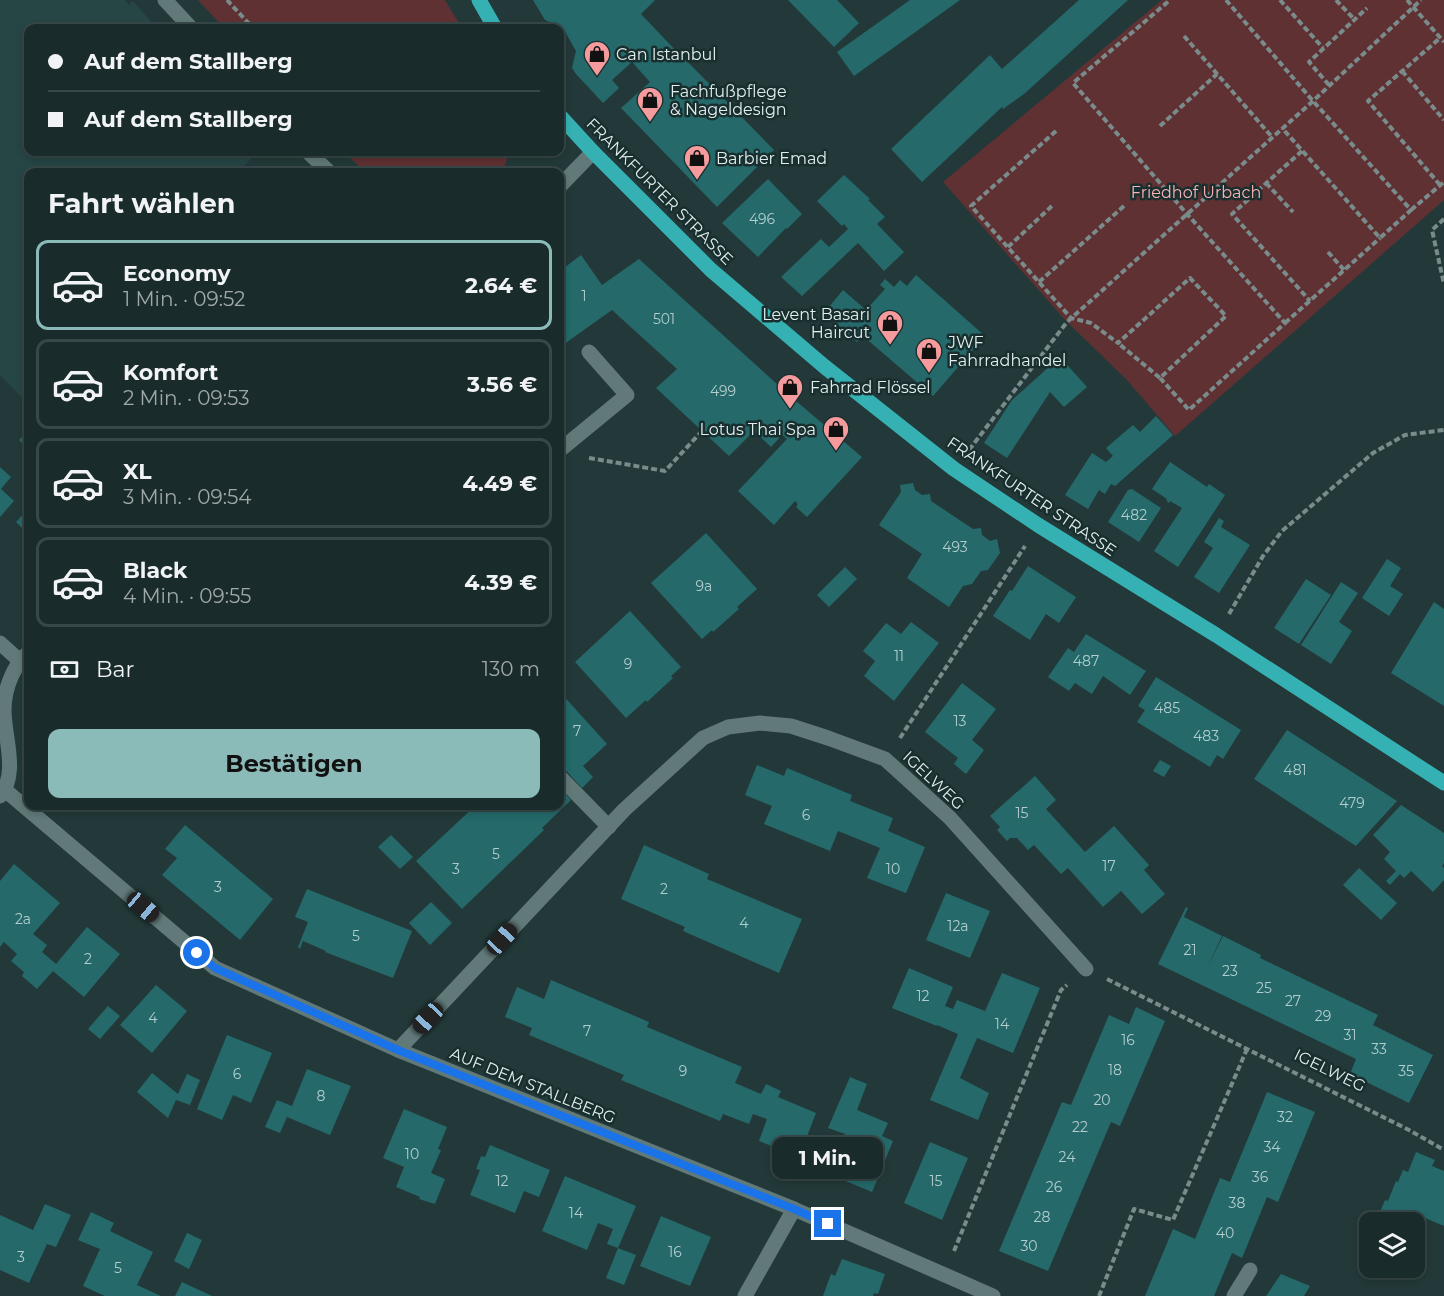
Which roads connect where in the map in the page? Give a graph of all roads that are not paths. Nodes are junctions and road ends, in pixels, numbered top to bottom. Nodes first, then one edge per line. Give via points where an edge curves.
1 (165, 0) edge
2 (479, 0) edge
3 (187, 24) edge
4 (493, 24) edge
5 (564, 120) edge
6 (593, 152) junction
7 (312, 156) edge
8 (325, 168) edge
9 (564, 182) edge
10 (590, 352) dead end
11 (564, 447) edge
12 (0, 643) edge
13 (24, 657) edge
14 (564, 781) edge
15 (1444, 783) edge
16 (3, 793) edge
17 (609, 827) junction
18 (1086, 969) road end
19 (398, 1050) junction
20 (794, 1209) junction
21 (1250, 1270) dead end
22 (745, 1296) edge
23 (993, 1296) edge
24 (1234, 1296) edge

1 - 3 street
2 - 4 main road
5 - 6 main road, FRANKFURTER STRASSE
6 - 9 street
6 - 15 main road, FRANKFURTER STRASSE via 711,270 954,469
7 - 8 street
10 - 11 street via 627,395
12 - 13 street
13 - 16 street via 7,686 4,711 10,767
14 - 17 street
16 - 19 street, AUF DEM STALLBERG via 215,968
17 - 18 street, IGELWEG via 703,738 728,727 760,723 791,726 885,759 950,818
17 - 19 street, IGELWEG
19 - 20 street, AUF DEM STALLBERG
20 - 22 street
20 - 23 street, AUF DEM STALLBERG
21 - 24 street

